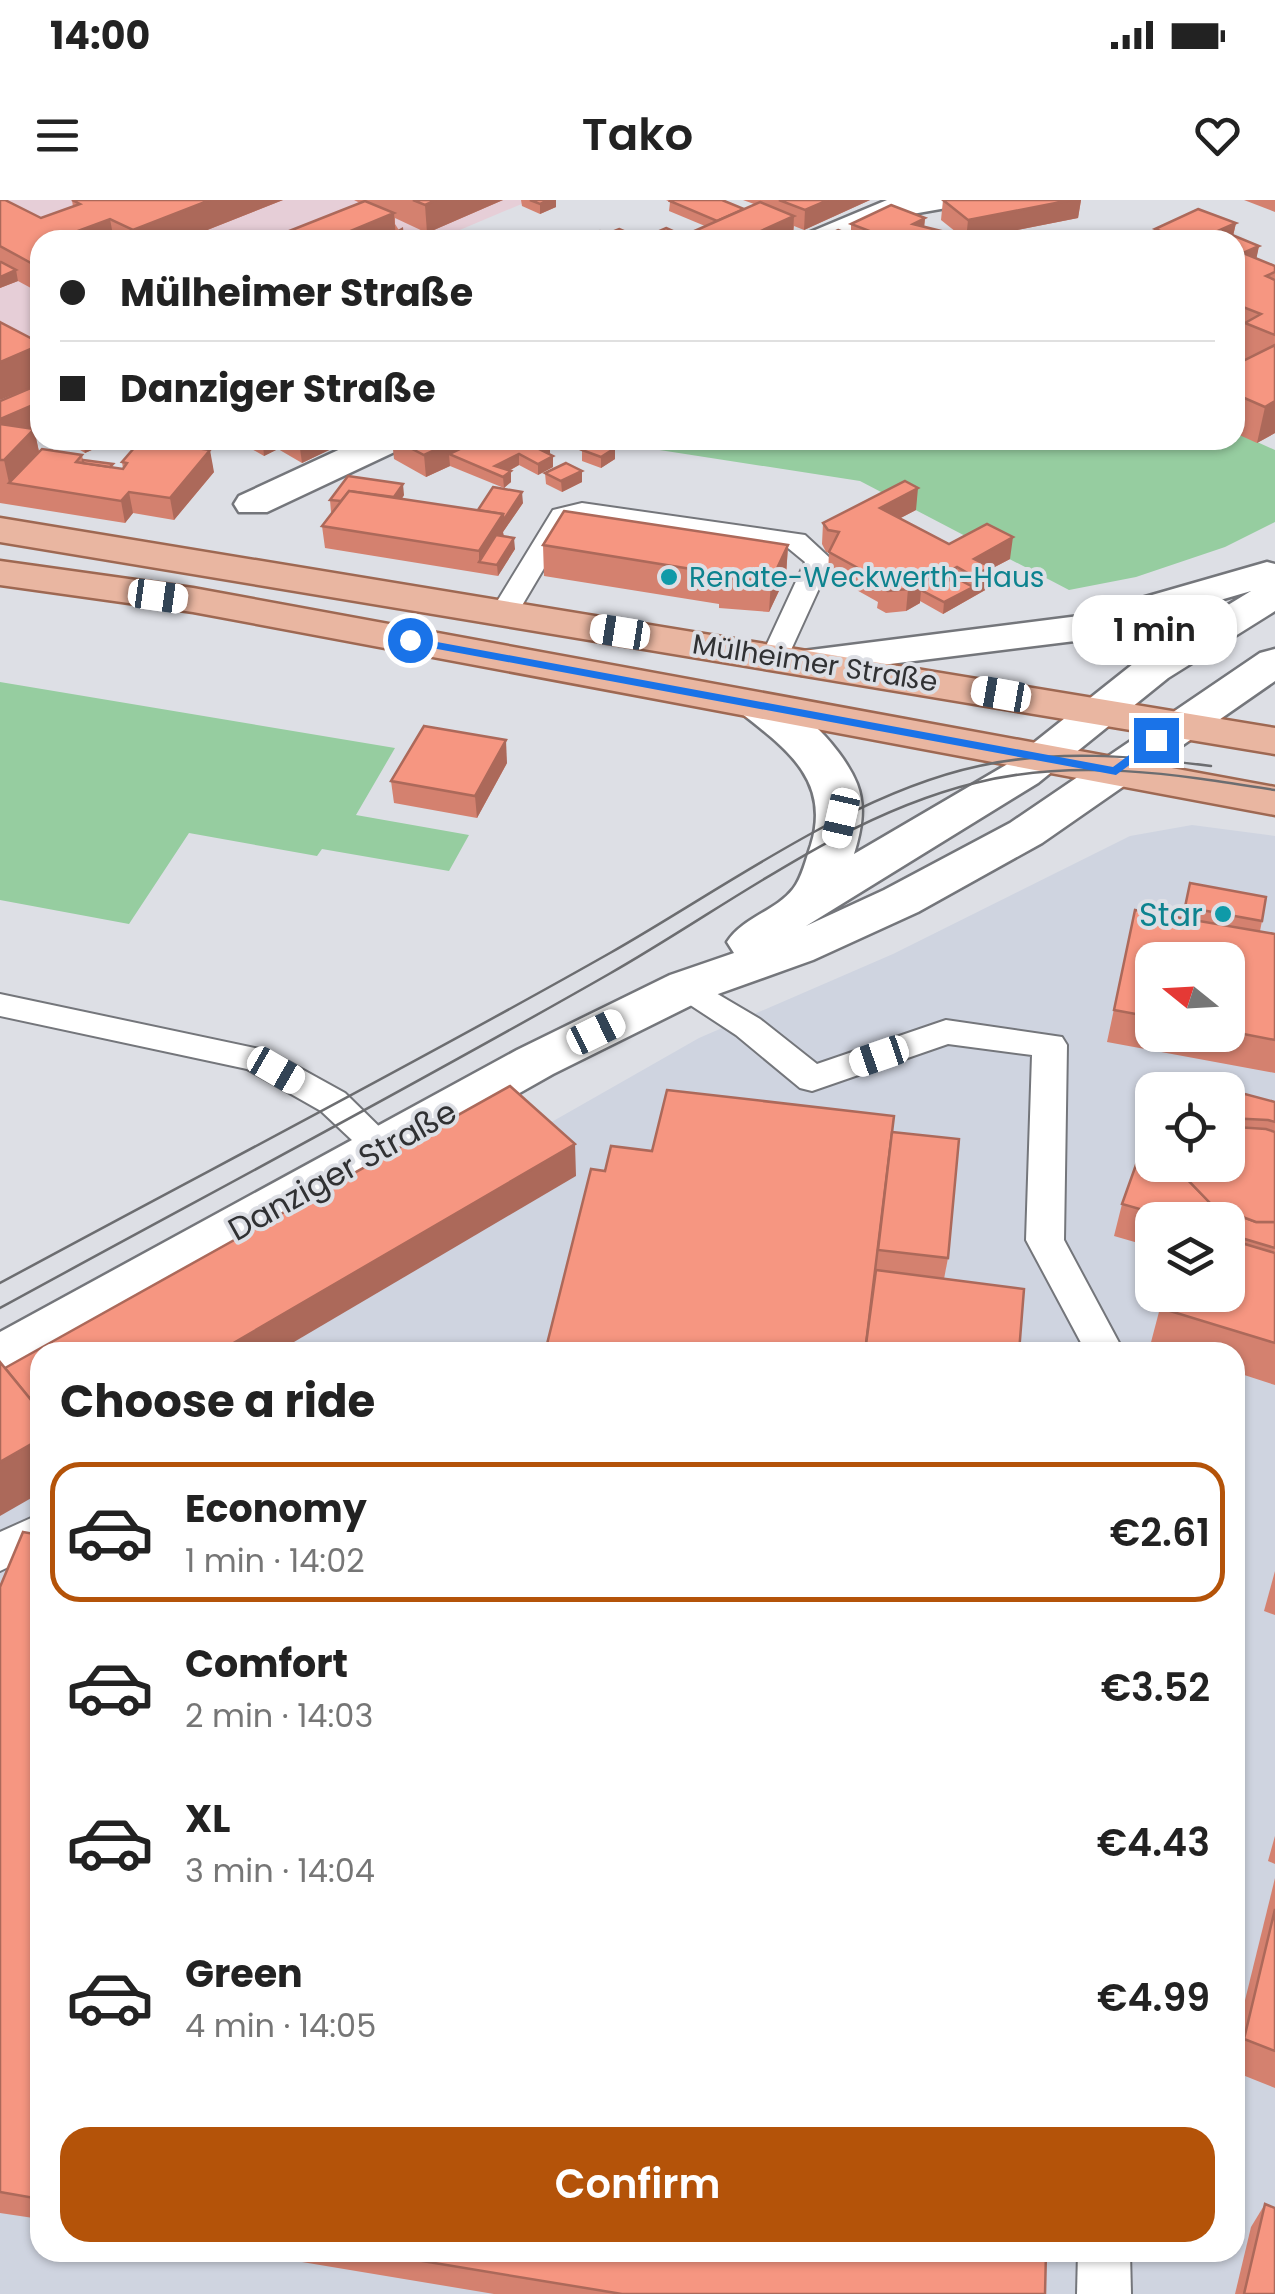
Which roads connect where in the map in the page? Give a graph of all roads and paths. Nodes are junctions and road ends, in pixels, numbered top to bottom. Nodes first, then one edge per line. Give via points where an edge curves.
1 (942, 200) edge
2 (842, 230) edge
3 (368, 450) edge
4 (252, 504) dead end
5 (0, 530) edge
6 (1275, 571) edge
7 (0, 573) edge
8 (1275, 594) edge
9 (504, 613) junction
10 (788, 660) junction
11 (1275, 662) edge
12 (756, 704) junction
13 (1104, 712) junction
14 (1179, 725) junction
15 (1275, 741) edge
16 (1048, 756) junction
17 (1116, 771) junction
18 (1275, 801) edge
19 (813, 898) junction
20 (687, 987) junction
21 (0, 1005) edge
22 (382, 1147) junction
23 (30, 1342) edge
24 (31, 1342) edge
25 (1100, 1342) edge
26 (0, 1359) edge
27 (30, 1536) edge
28 (0, 1553) edge
29 (1104, 2262) edge
30 (1104, 2294) edge

1 - 2 main road via 893,208
3 - 4 main road
5 - 9 main road, Mülheimer Straße
6 - 10 main road via 1082,628
7 - 12 main road, Mülheimer Straße via 193,600
8 - 13 main road, Danziger Straße via 1172,656
9 - 10 main road, Mülheimer Straße
9 - 10 lane via 562,516 582,511 796,541 818,560
10 - 13 main road, Mülheimer Straße
11 - 14 main road, Danziger Straße
12 - 16 main road, Mülheimer Straße
12 - 19 main road via 811,747 836,779 841,818
13 - 14 main road, Mülheimer Straße
13 - 16 main road, Danziger Straße
14 - 15 main road, Mülheimer Straße
14 - 17 main road, Danziger Straße
16 - 17 main road, Mülheimer Straße
16 - 19 main road, Danziger Straße
17 - 18 main road, Mülheimer Straße
17 - 20 main road, Danziger Straße via 1026,833 901,901
19 - 20 main road, Danziger Straße
20 - 22 main road, Danziger Straße
20 - 25 lane via 812,1079 946,1032 1050,1044 1046,1240
21 - 22 lane via 257,1059 333,1102
22 - 24 main road, Danziger Straße
23 - 26 main road, Danziger Straße
27 - 28 lane
29 - 30 lane

